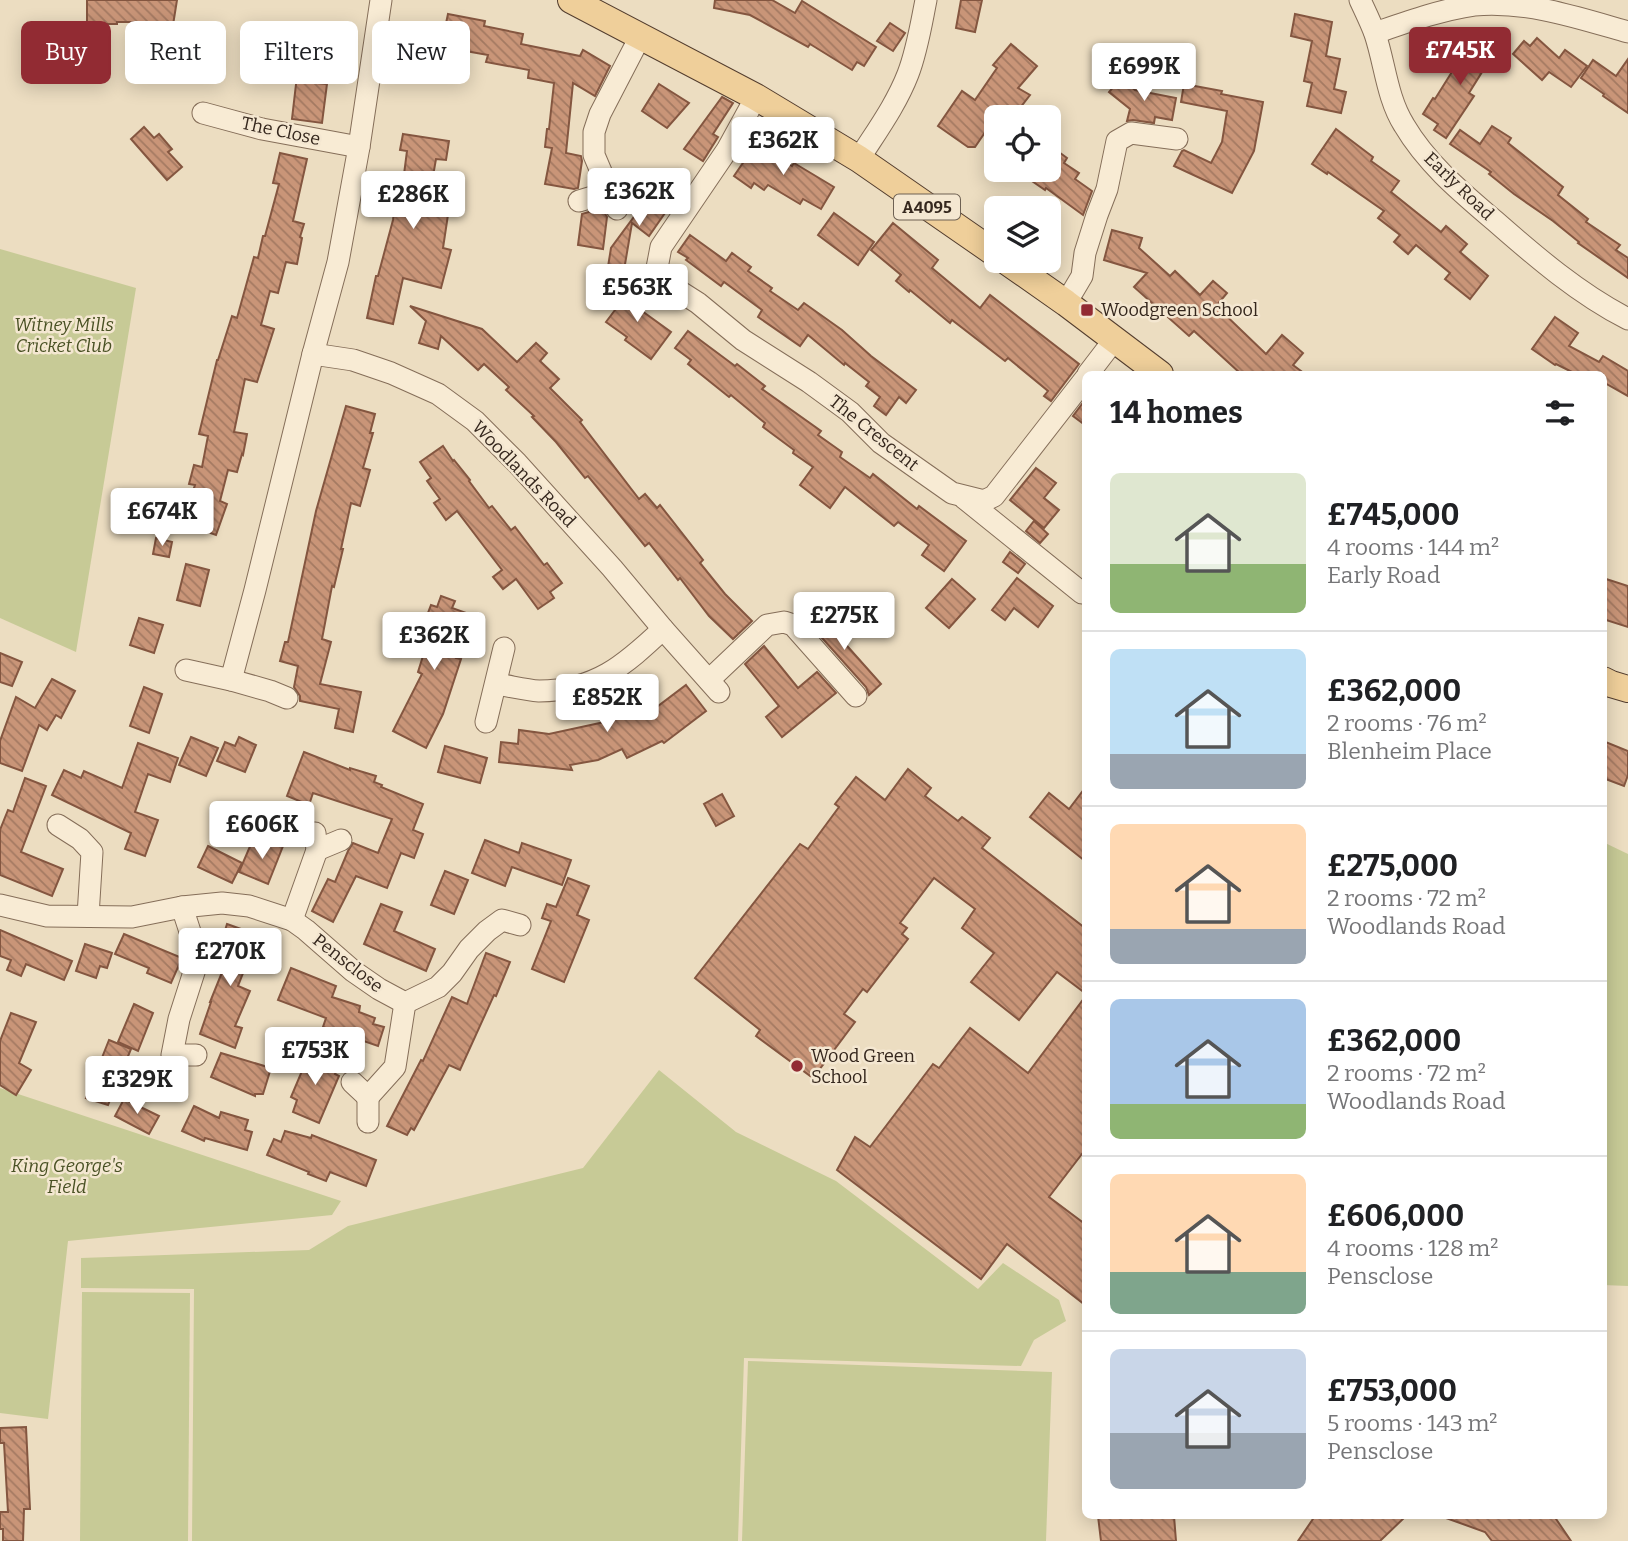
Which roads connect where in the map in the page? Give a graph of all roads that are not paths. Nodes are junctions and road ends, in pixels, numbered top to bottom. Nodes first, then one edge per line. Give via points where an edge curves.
1 (381, 0) edge
2 (571, 0) edge
3 (926, 0) edge
4 (1360, 0) edge
5 (1628, 32) edge
6 (1375, 33) junction
7 (641, 35) junction
8 (756, 97) junction
9 (203, 113) dead end
10 (1177, 139) dead end
11 (359, 147) junction
12 (859, 159) junction
13 (579, 201) dead end
14 (984, 246) edge
15 (1023, 273) edge
16 (1066, 303) junction
17 (1628, 319) edge
18 (1114, 340) junction
19 (313, 354) junction
20 (1090, 371) edge
21 (1156, 371) edge
22 (1082, 383) edge
23 (962, 496) junction
24 (1082, 593) dead end
25 (663, 629) junction
26 (504, 648) dead end
27 (186, 670) dead end
28 (231, 680) junction
29 (1607, 682) edge
30 (496, 684) junction
31 (1628, 689) edge
32 (856, 696) dead end
33 (287, 698) dead end
34 (486, 722) dead end
35 (58, 825) dead end
36 (341, 839) dead end
37 (0, 905) edge
38 (182, 907) junction
39 (88, 916) junction
40 (506, 916) dead end
41 (292, 920) junction
42 (405, 1003) junction
43 (196, 1055) dead end
44 (368, 1122) dead end

1 - 11 street
2 - 7 main road, A4095
3 - 12 street via 908,73
4 - 6 street, Early Road
5 - 6 street via 1541,7 1476,4
6 - 17 street, Early Road via 1402,124 1425,156 1546,264
7 - 8 main road, A4095
7 - 13 street via 594,132 594,155 613,201
8 - 12 main road, A4095
8 - 23 street, The Crescent via 727,150 661,247 657,268 665,282 743,340 814,374 881,443
9 - 11 street, The Close via 262,130
10 - 16 street via 1131,133 1117,141 1082,276
11 - 19 street via 338,262
12 - 14 main road, A4095
15 - 16 main road
16 - 18 main road
18 - 20 street
18 - 21 main road
19 - 25 street, Woodlands Road via 353,360 391,373 438,394 475,421
19 - 28 street
22 - 23 street via 994,496 984,501
23 - 24 street, The Crescent
25 - 30 street via 621,667 597,680 539,691
25 - 32 street, Woodlands Road via 714,686 767,625 793,625
26 - 30 street
27 - 28 street
28 - 33 street
29 - 31 main road
30 - 34 street
35 - 39 street via 92,852
36 - 41 street via 316,841
37 - 39 street, Pensclose via 47,916
38 - 39 street, Pensclose via 132,917
38 - 41 street, Pensclose via 249,906
38 - 43 street via 195,947 195,969 172,1055
40 - 42 street via 469,949 439,987
41 - 42 street, Pensclose via 353,971
42 - 44 street via 395,1068 360,1090

